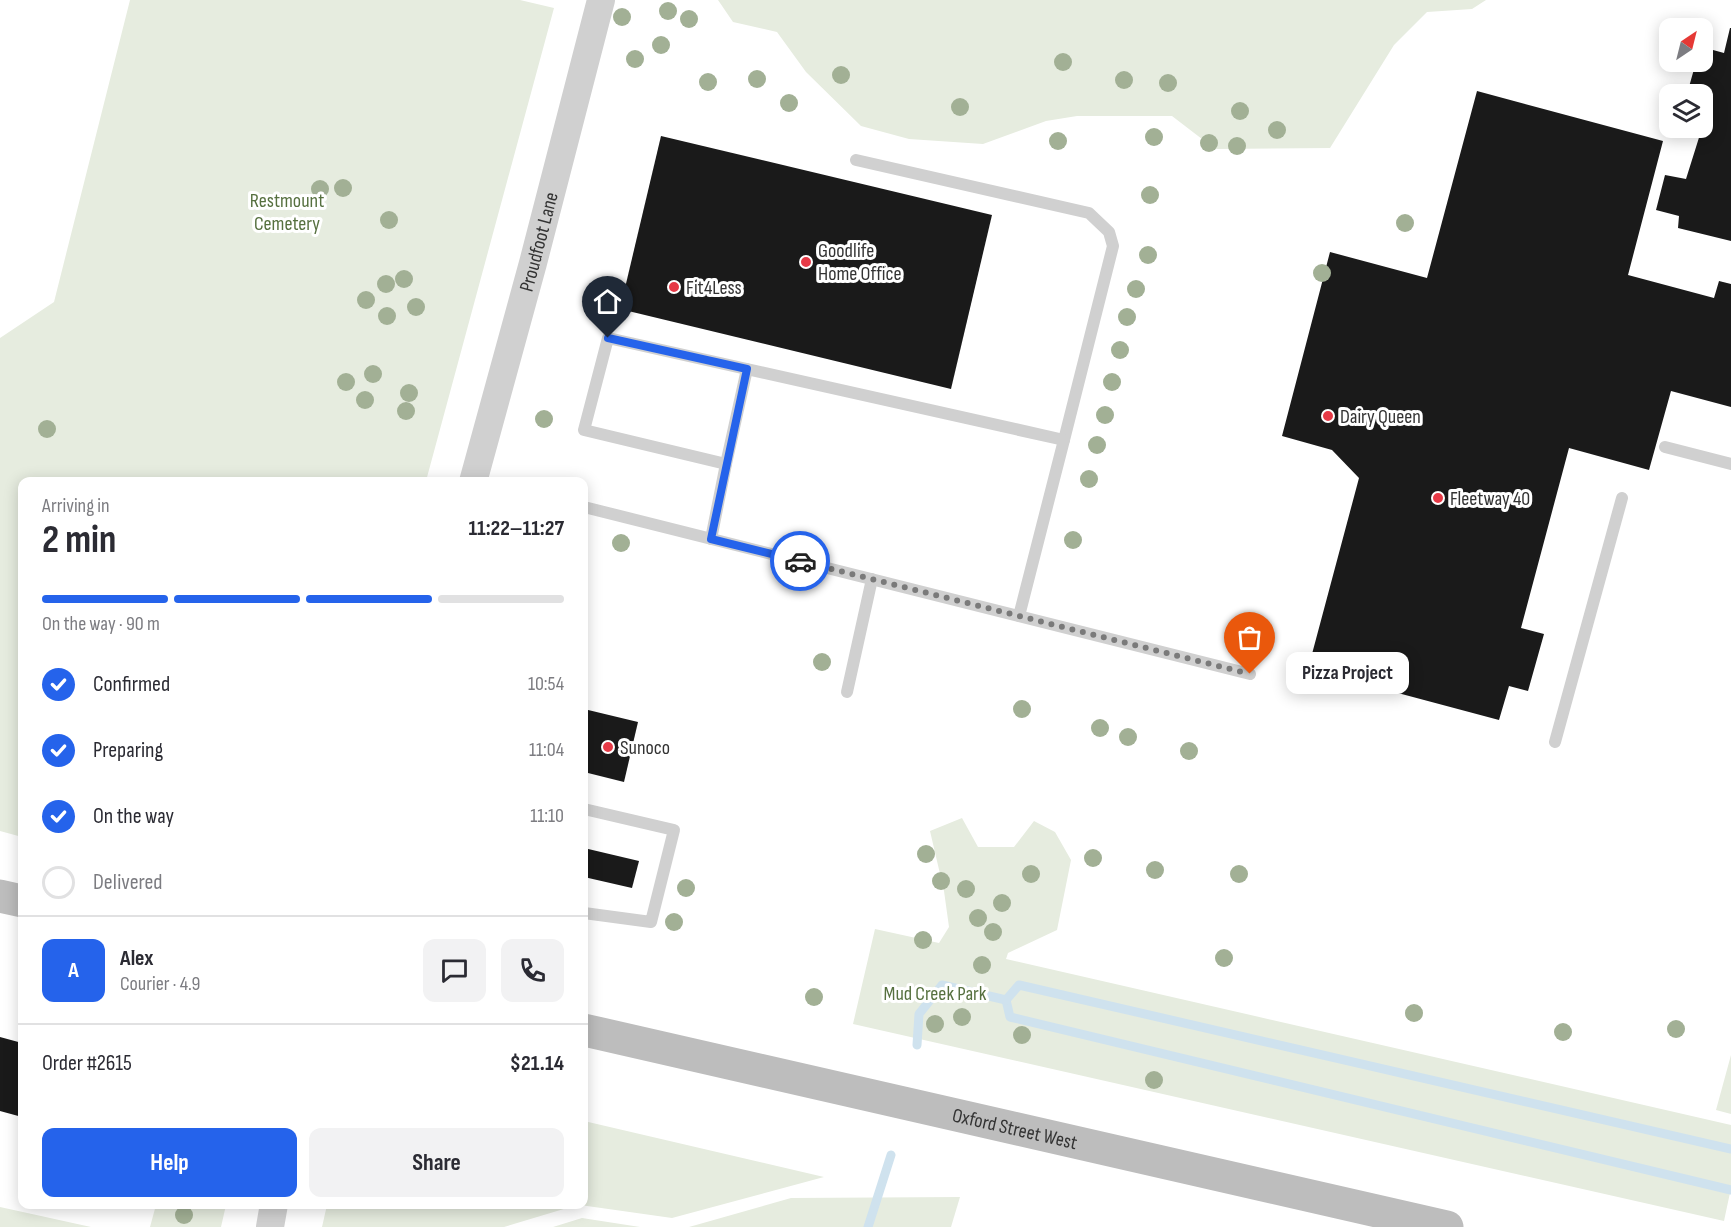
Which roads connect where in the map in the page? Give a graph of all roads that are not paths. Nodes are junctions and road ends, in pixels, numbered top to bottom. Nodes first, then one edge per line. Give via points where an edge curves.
1 (601, 0) edge
2 (856, 160) dead end
3 (747, 369) junction
4 (1064, 440) junction
5 (1665, 447) dead end
6 (726, 464) junction
7 (1731, 464) edge
8 (477, 477) edge
9 (1622, 498) dead end
10 (588, 508) edge
11 (711, 539) junction
12 (873, 579) junction
13 (1019, 616) junction
14 (1250, 674) dead end
15 (847, 692) dead end
16 (1555, 742) dead end
17 (588, 810) edge
18 (0, 896) edge
19 (18, 901) edge
20 (588, 914) edge
21 (588, 1031) edge
22 (273, 1209) edge
23 (270, 1227) edge
24 (1447, 1227) edge

1 - 8 street, Proudfoot Lane
2 - 4 lane via 1089,213 1109,232 1113,246
3 - 4 lane
3 - 6 lane
3 - 6 lane via 608,338 584,430
4 - 13 lane
5 - 7 lane
6 - 11 lane
9 - 16 lane
10 - 11 lane
11 - 12 lane
12 - 13 lane
12 - 15 lane
13 - 14 lane
17 - 20 lane via 674,830 651,922
18 - 19 main road
21 - 24 main road, Oxford Street West
22 - 23 street

